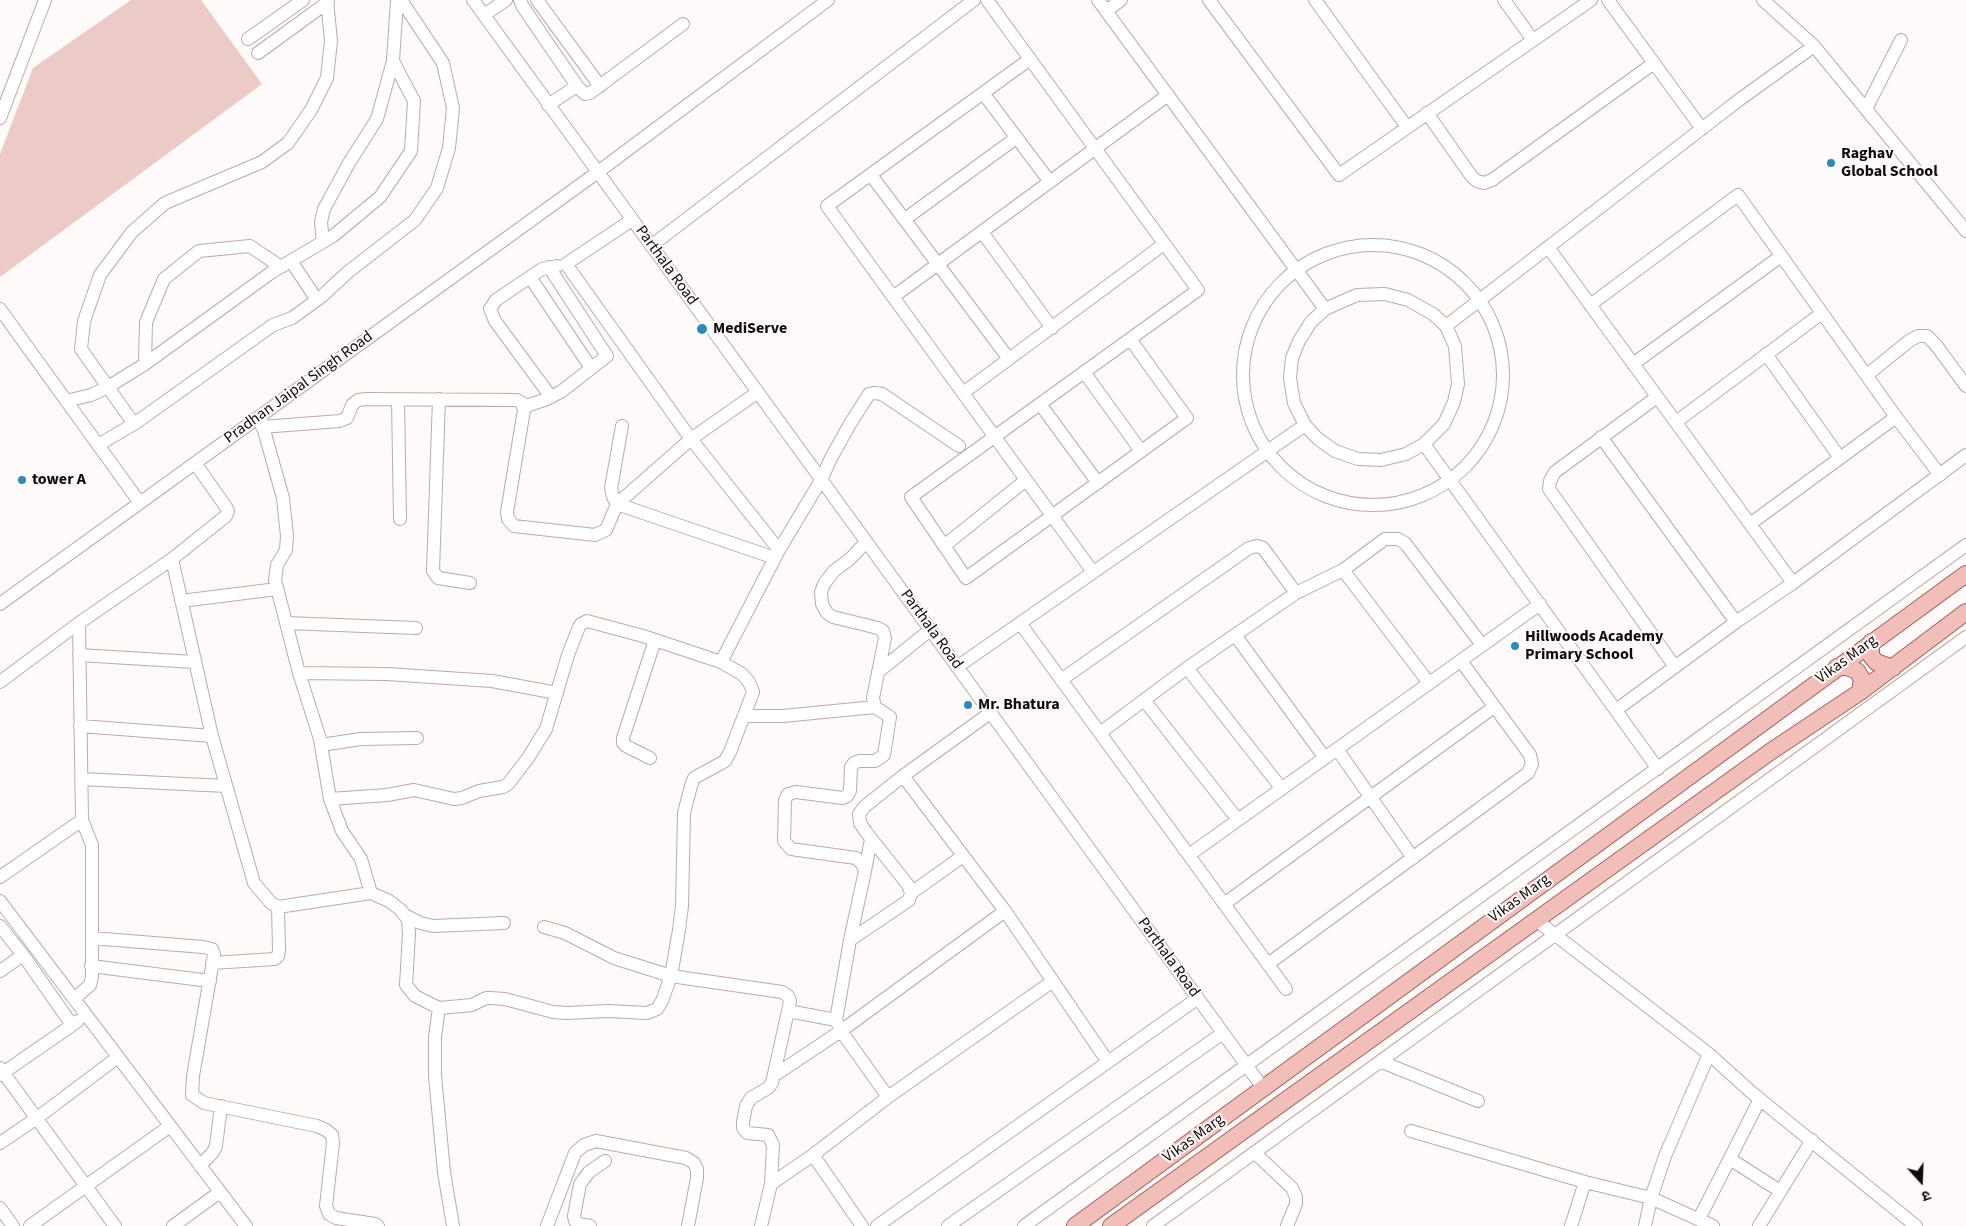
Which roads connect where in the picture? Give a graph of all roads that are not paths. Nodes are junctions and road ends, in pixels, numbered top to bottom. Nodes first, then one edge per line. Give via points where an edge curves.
1 (45, 0) edge
2 (303, 0) edge
3 (397, 0) edge
4 (401, 0) edge
5 (506, 0) edge
6 (520, 0) edge
7 (537, 0) edge
8 (828, 0) edge
9 (974, 0) edge
10 (987, 0) edge
11 (1098, 0) edge
12 (1122, 0) edge
13 (1209, 0) edge
14 (1315, 0) edge
15 (1504, 0) edge
16 (1591, 0) edge
17 (1608, 0) edge
18 (1763, 0) edge
19 (327, 1) edge
20 (477, 1) edge
21 (1106, 11) junction
22 (484, 15) junction
23 (683, 24) dead end
24 (248, 39) dead end
25 (1533, 40) junction
26 (1901, 40) dead end
27 (1814, 46) junction
28 (258, 53) dead end
29 (1030, 59) junction
30 (393, 61) junction
31 (1654, 63) junction
32 (577, 86) junction
33 (600, 86) junction
34 (5, 87) edge
35 (983, 93) junction
36 (1168, 95) junction
37 (548, 105) junction
38 (1866, 109) junction
39 (1427, 113) junction
40 (0, 118) edge
41 (1407, 127) junction
42 (1702, 129) junction
43 (1016, 138) junction
44 (1095, 149) junction
45 (598, 172) junction
46 (871, 175) junction
47 (1050, 182) junction
48 (905, 219) junction
49 (632, 220) junction
50 (1966, 231) edge
51 (982, 232) junction
52 (323, 242) junction
53 (1164, 244) junction
54 (652, 246) junction
55 (1548, 248) junction
56 (1781, 256) junction
57 (286, 264) junction
58 (566, 264) junction
59 (938, 264) junction
60 (549, 267) junction
61 (1296, 269) junction
62 (530, 277) junction
63 (893, 297) junction
64 (1482, 298) junction
65 (317, 300) junction
66 (1590, 305) junction
67 (0, 309) edge
68 (1325, 309) junction
69 (1822, 313) junction
70 (1446, 326) junction
71 (1052, 328) junction
72 (1130, 339) junction
73 (1766, 354) junction
74 (1009, 360) junction
75 (145, 364) junction
76 (1633, 364) junction
77 (592, 368) junction
78 (1084, 372) junction
79 (1868, 375) junction
80 (1966, 386) edge
81 (108, 387) junction
82 (758, 392) junction
83 (963, 394) junction
84 (551, 397) junction
85 (1657, 397) junction
86 (398, 399) junction
87 (439, 399) junction
88 (66, 401) junction
89 (1040, 404) junction
90 (523, 407) junction
91 (1896, 417) junction
92 (261, 421) junction
93 (1676, 422) junction
94 (134, 424) junction
95 (1305, 425) junction
96 (622, 426) dead end
97 (994, 437) junction
98 (1601, 437) junction
99 (691, 439) junction
100 (98, 444) junction
101 (1424, 444) junction
102 (959, 446) dead end
103 (1141, 451) junction
104 (1266, 452) junction
105 (1966, 455) edge
106 (1840, 458) junction
107 (195, 463) junction
108 (1940, 475) junction
109 (821, 480) junction
110 (1026, 480) junction
111 (1451, 481) junction
112 (1098, 483) junction
113 (140, 502) junction
114 (617, 504) junction
115 (1052, 516) junction
116 (400, 519) dead end
117 (1750, 524) junction
118 (866, 542) junction
119 (1966, 545) edge
120 (944, 546) junction
121 (777, 554) junction
122 (172, 559) junction
123 (1343, 570) junction
124 (1093, 572) junction
125 (1966, 574) edge
126 (470, 583) dead end
127 (1793, 583) junction
128 (277, 589) junction
129 (1296, 593) junction
130 (181, 601) junction
131 (0, 604) edge
132 (1540, 604) junction
133 (1966, 612) edge
134 (1736, 622) junction
135 (79, 623) junction
136 (286, 623) junction
137 (1020, 623) junction
138 (416, 628) dead end
139 (930, 630) junction
140 (1235, 635) junction
141 (1966, 637) edge
142 (655, 640) junction
143 (1871, 642) junction
144 (1482, 645) junction
145 (79, 654) junction
146 (1461, 661) junction
147 (194, 662) junction
148 (721, 662) junction
149 (957, 667) junction
150 (1675, 667) junction
151 (1837, 667) junction
152 (1187, 668) junction
153 (1893, 668) junction
154 (878, 672) junction
155 (299, 673) junction
156 (1061, 680) junction
157 (0, 682) edge
158 (1429, 683) junction
159 (1860, 692) junction
160 (557, 693) junction
161 (1144, 700) junction
162 (875, 707) junction
163 (1494, 707) junction
164 (1616, 710) junction
165 (990, 713) junction
166 (745, 716) junction
167 (80, 726) junction
168 (1100, 733) junction
169 (212, 736) junction
170 (417, 738) dead end
171 (321, 745) junction
172 (1337, 749) junction
173 (650, 758) dead end
174 (1325, 758) junction
175 (1658, 769) junction
176 (904, 776) junction
177 (81, 779) junction
178 (226, 786) junction
179 (1282, 789) junction
180 (847, 796) junction
181 (1370, 797) junction
182 (330, 799) junction
183 (860, 812) junction
184 (82, 820) junction
185 (1238, 820) junction
186 (871, 839) junction
187 (1189, 855) junction
188 (963, 856) junction
189 (1413, 858) junction
190 (865, 871) junction
191 (0, 877) edge
192 (371, 892) junction
193 (911, 893) junction
194 (0, 902) edge
195 (1224, 904) junction
196 (278, 907) junction
197 (1005, 911) junction
198 (403, 914) junction
199 (1536, 920) junction
200 (504, 923) dead end
201 (0, 926) edge
202 (544, 927) dead end
203 (1555, 935) junction
204 (92, 938) junction
205 (850, 940) junction
206 (23, 955) junction
207 (212, 963) junction
208 (1268, 964) junction
209 (91, 966) junction
210 (0, 971) edge
211 (671, 976) junction
212 (210, 981) junction
213 (1053, 981) junction
214 (1286, 989) dead end
215 (1198, 998) junction
216 (74, 999) junction
217 (439, 1008) junction
218 (788, 1010) junction
219 (86, 1015) junction
220 (72, 1025) junction
221 (839, 1025) junction
222 (1223, 1033) junction
223 (1709, 1054) junction
224 (118, 1057) junction
225 (1108, 1062) junction
226 (1382, 1062) junction
227 (1246, 1065) junction
228 (1, 1072) edge
229 (775, 1075) junction
230 (1263, 1088) junction
231 (888, 1097) junction
232 (1760, 1099) junction
233 (1478, 1101) dead end
234 (221, 1106) junction
235 (37, 1118) junction
236 (170, 1126) junction
237 (1411, 1131) dead end
238 (1812, 1140) junction
239 (0, 1143) edge
240 (1255, 1153) junction
241 (813, 1155) junction
242 (1730, 1159) junction
243 (605, 1162) dead end
244 (200, 1166) junction
245 (1586, 1182) junction
246 (771, 1184) junction
247 (86, 1186) junction
248 (1780, 1191) junction
249 (220, 1192) junction
250 (1651, 1198) junction
251 (0, 1208) edge
252 (1699, 1219) junction
253 (13, 1226) edge
254 (30, 1226) edge
255 (115, 1226) edge
256 (173, 1226) edge
257 (246, 1226) edge
258 (378, 1226) edge
259 (453, 1226) edge
260 (547, 1226) edge
261 (590, 1226) edge
262 (688, 1226) edge
263 (761, 1226) edge
264 (862, 1226) edge
265 (877, 1226) edge
266 (948, 1226) edge
267 (1024, 1226) edge
268 (1075, 1226) edge
269 (1111, 1226) edge
270 (1153, 1226) edge
271 (1287, 1226) edge
272 (1571, 1226) edge
273 (1645, 1226) edge
274 (1713, 1226) edge
275 (1759, 1226) edge
276 (1916, 1226) edge

1 - 34 street
2 - 24 street
3 - 30 street
4 - 65 street via 444,63 453,108 449,148 437,188 415,220
5 - 22 street
6 - 32 street
7 - 33 street
8 - 45 street, Pradhan Jaipal Singh Road
9 - 54 street
10 - 29 street
11 - 21 street
12 - 21 street
13 - 41 street via 1338,175
14 - 41 street
15 - 25 street
16 - 25 street
17 - 31 street
18 - 27 street
19 - 28 street
19 - 81 street via 331,41 327,78 311,110 288,143 262,162 165,203 132,232 100,275 84,321 80,350
20 - 22 street, Parthala Road
21 - 36 street
22 - 37 street, Parthala Road
23 - 33 street
25 - 39 street
26 - 38 street
27 - 38 street
27 - 42 street
29 - 35 street
29 - 44 street
30 - 52 street via 378,118 324,209 321,222
30 - 52 street via 414,101 411,151 380,197
31 - 39 street via 1484,183 1472,177
31 - 42 street
32 - 33 street via 585,94
32 - 37 street
34 - 40 street
35 - 43 street
35 - 46 street
36 - 44 street
36 - 61 street
37 - 45 street, Parthala Road
38 - 50 street
39 - 41 street
42 - 55 street
43 - 47 street
43 - 48 street
44 - 47 street
44 - 53 street
45 - 49 street, Parthala Road
45 - 92 street, Pradhan Jaipal Singh Road
46 - 48 street
46 - 63 street via 827,206
47 - 51 street
48 - 59 street
49 - 54 street, Parthala Road
49 - 58 street
51 - 59 street
51 - 71 street
52 - 57 street
53 - 71 street
53 - 72 street via 1198,290
54 - 82 street, Parthala Road
55 - 64 street
55 - 66 street
56 - 66 street via 1738,195
56 - 69 street
56 - 76 street
57 - 65 street
57 - 75 street
57 - 75 street via 250,246 199,251 164,279 146,322
58 - 60 street
58 - 99 street
59 - 63 street
59 - 74 street
60 - 62 street
60 - 77 street via 606,352 607,356
61 - 64 street via 1352,245 1398,245 1440,261
61 - 68 street
61 - 104 street via 1274,288 1250,327 1241,371 1248,416
62 - 77 street
62 - 84 street via 496,300 490,309
63 - 83 street
64 - 70 street
64 - 111 street via 1497,330 1505,374 1499,415 1480,451
65 - 94 street via 292,318 273,325
66 - 76 street
67 - 88 street
68 - 70 street via 1357,295 1385,294 1408,300 1433,314
68 - 95 street via 1307,328 1292,358 1290,378 1294,403
69 - 73 street
69 - 79 street
70 - 101 street via 1455,346 1458,384 1444,424
71 - 74 street
72 - 78 street
72 - 103 street via 1187,418
73 - 93 street
73 - 106 street
74 - 83 street
75 - 81 street
76 - 85 street
77 - 84 street
78 - 89 street
78 - 103 street
79 - 80 street via 1909,341 1926,336
79 - 91 street
81 - 88 street
81 - 94 street
82 - 99 street
82 - 109 street, Parthala Road
83 - 97 street
84 - 90 street
85 - 93 street
85 - 98 street
86 - 87 street
86 - 92 street via 358,400 352,405 347,418 340,421
86 - 116 street
87 - 90 street via 517,400
87 - 126 street via 433,571 438,578
88 - 100 street
89 - 97 street
89 - 112 street
90 - 114 street via 507,512 511,523 514,526 595,535 606,530
91 - 106 street
91 - 108 street
92 - 107 street, Pradhan Jaipal Singh Road
92 - 128 street via 282,498 287,536 286,550 277,565
93 - 117 street
94 - 100 street
95 - 101 street via 1335,451 1358,459 1381,460 1406,454
95 - 104 street
96 - 114 street via 611,488
97 - 110 street
97 - 120 street via 911,497
98 - 134 street
98 - 150 street via 1555,472 1549,489
99 - 114 street
99 - 121 street
100 - 113 street
101 - 111 street
102 - 109 street via 875,392 864,401
103 - 112 street
104 - 111 street via 1296,481 1332,500 1373,506 1414,499
104 - 124 street
105 - 108 street
106 - 117 street
107 - 113 street, Pradhan Jaipal Singh Road
107 - 122 street via 228,513
108 - 127 street
109 - 118 street, Parthala Road
109 - 121 street
110 - 115 street
110 - 120 street
111 - 132 street
112 - 115 street
113 - 131 street, Pradhan Jaipal Singh Road
114 - 121 street
115 - 120 street via 966,578
115 - 124 street
117 - 127 street
118 - 139 street, Parthala Road
118 - 154 street via 824,584 822,604 833,617 883,632 885,638
119 - 175 street
121 - 148 street
122 - 130 street
122 - 135 street
123 - 129 street
123 - 144 street via 1385,539 1398,538
123 - 158 street
124 - 137 street
125 - 143 main road, Vikas Marg
127 - 134 street
128 - 130 street
128 - 136 street
129 - 140 street
129 - 156 street via 1262,548 1249,548
130 - 147 street
132 - 144 street
132 - 164 street
133 - 153 main road, Vikas Marg
134 - 150 street
135 - 145 street
135 - 157 street
136 - 138 street
136 - 155 street
137 - 149 street
137 - 156 street
139 - 149 street, Parthala Road
139 - 154 street
140 - 152 street
140 - 174 street
141 - 203 street
142 - 148 street
142 - 160 street via 596,622 581,624
142 - 173 street via 623,738 626,746
143 - 151 main road, Vikas Marg
143 - 153 main road via 1871,656 1876,662
144 - 146 street
145 - 147 street
145 - 167 street
146 - 158 street
146 - 163 street
147 - 169 street
148 - 166 street via 742,674 754,692
149 - 165 street, Parthala Road
150 - 164 street
151 - 159 main road via 1858,671 1862,679
151 - 230 main road, Vikas Marg
152 - 161 street
152 - 179 street
153 - 159 main road, Vikas Marg
154 - 162 street via 873,698
155 - 160 street via 387,674 492,681
155 - 171 street
156 - 168 street
158 - 172 street
159 - 199 main road, Vikas Marg via 1770,752
160 - 182 street via 542,737 503,787 454,799 414,790
161 - 168 street
161 - 185 street
162 - 166 street via 783,716
162 - 180 street via 890,718 884,755 875,761 854,762
163 - 181 street
163 - 189 street via 1530,755 1532,764 1528,773
164 - 175 street
165 - 176 street
165 - 215 street, Parthala Road
166 - 211 street via 724,761 694,778 690,786 684,813 682,906
167 - 169 street
167 - 177 street
168 - 187 street
169 - 178 street
170 - 171 street via 361,739
171 - 182 street
172 - 174 street
172 - 181 street
174 - 179 street
175 - 227 street
176 - 183 street
176 - 188 street
177 - 178 street
177 - 184 street
178 - 196 street via 254,883
179 - 185 street
180 - 183 street
180 - 190 street via 788,794 784,841 791,849 856,858
181 - 189 street
181 - 195 street
182 - 192 street via 342,832 361,859
183 - 186 street via 860,823
184 - 191 street
184 - 204 street via 92,845
185 - 187 street
186 - 190 street
186 - 193 street
187 - 195 street
188 - 193 street
188 - 197 street
189 - 208 street
190 - 205 street
192 - 196 street
192 - 198 street via 390,901
193 - 205 street via 909,900
194 - 216 street
195 - 208 street
196 - 207 street via 280,950 275,959
197 - 213 street
197 - 221 street
198 - 200 street via 432,926
198 - 217 street via 409,926 406,985 415,996
199 - 203 street
199 - 269 main road, Vikas Marg
201 - 206 street
202 - 211 street via 565,932 622,961
203 - 223 street
203 - 226 street
204 - 207 street via 203,947 212,949
204 - 209 street
205 - 221 street
206 - 210 street
206 - 220 street
207 - 212 street
208 - 214 street
209 - 212 street
209 - 216 street via 90,984
211 - 217 street via 657,1009 647,1013 553,1012 490,998
211 - 218 street via 782,992 790,1001
212 - 234 street via 191,1088 197,1099
213 - 225 street
213 - 231 street
215 - 222 street, Parthala Road
215 - 225 street
216 - 219 street
217 - 259 street via 434,1037 435,1076 444,1172
218 - 221 street
218 - 229 street
219 - 220 street
219 - 224 street
220 - 228 street
221 - 229 street
221 - 231 street
222 - 227 street, Parthala Road
222 - 266 street
223 - 232 street
223 - 250 street via 1665,1156
224 - 235 street
224 - 236 street
225 - 265 street
226 - 233 street
226 - 240 street
227 - 230 street, Parthala Road
227 - 267 street
228 - 235 street
229 - 246 street via 768,1088 751,1098 743,1122 747,1133 768,1135 773,1141
230 - 268 main road, Vikas Marg
231 - 241 street
232 - 238 street
232 - 242 street
234 - 244 street via 216,1146
234 - 258 street via 326,1130 332,1135 333,1143 326,1206 329,1214
235 - 239 street
235 - 247 street
236 - 244 street
236 - 247 street
237 - 245 street
238 - 248 street
238 - 276 street
240 - 270 street
240 - 271 street via 1292,1188 1296,1196
241 - 246 street
241 - 264 street
242 - 248 street
242 - 252 street
243 - 261 street via 589,1172 580,1184 575,1221
244 - 249 street
245 - 250 street
245 - 272 street
246 - 263 street
247 - 254 street
247 - 255 street
248 - 275 street
249 - 256 street
249 - 257 street
250 - 252 street
250 - 273 street
251 - 253 street
252 - 274 street
260 - 262 street via 575,1153 596,1141 686,1158 694,1163 697,1178

